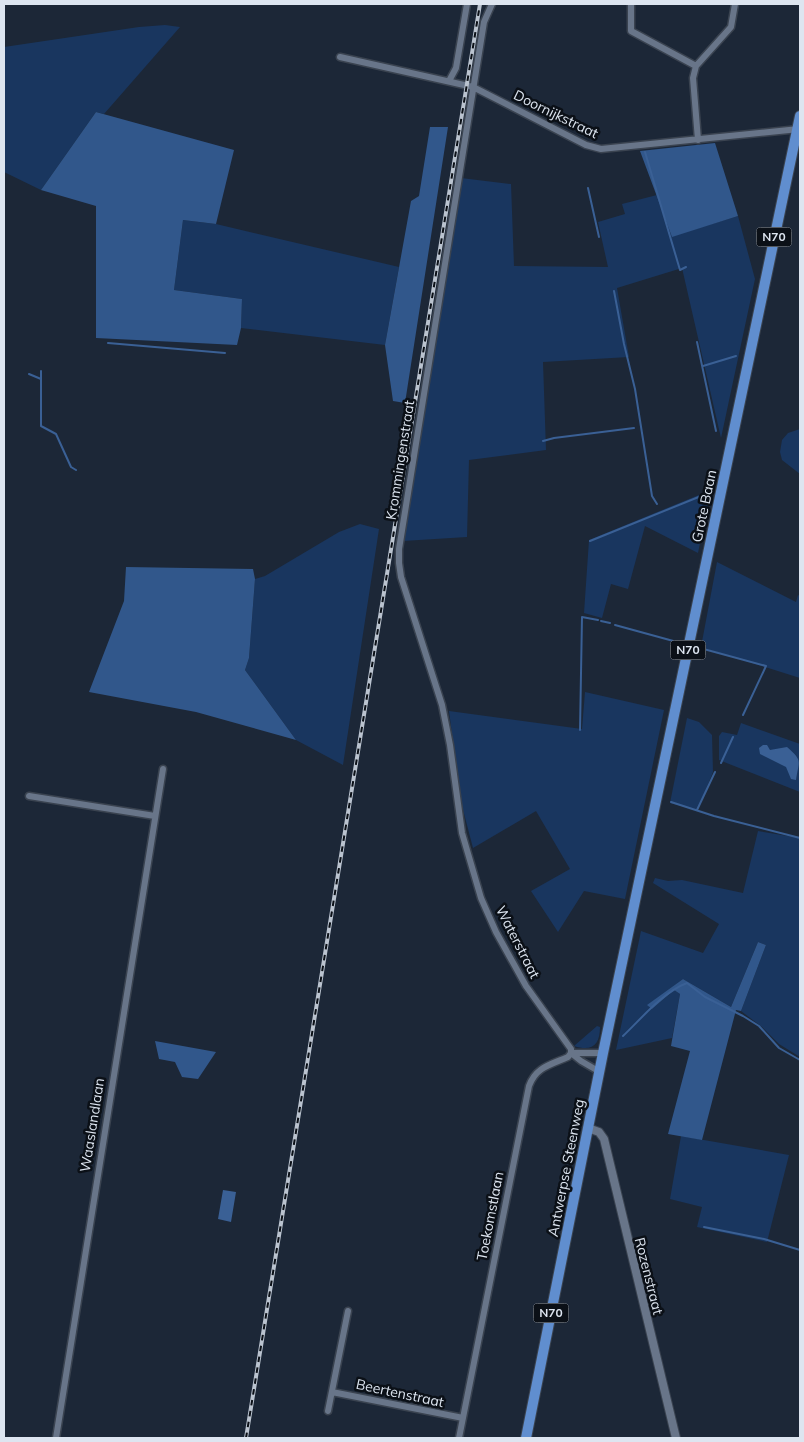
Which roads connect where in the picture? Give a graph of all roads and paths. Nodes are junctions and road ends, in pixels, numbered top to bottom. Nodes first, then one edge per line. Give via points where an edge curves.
1 (467, 4) edge
2 (492, 4) edge
3 (631, 4) edge
4 (735, 4) edge
5 (340, 57) dead end
6 (696, 66) junction
7 (449, 81) junction
8 (473, 87) junction
9 (800, 116) edge
10 (799, 129) edge
11 (698, 140) junction
12 (163, 768) dead end
13 (29, 796) dead end
14 (155, 816) junction
15 (462, 833) joint
16 (635, 903) joint
17 (571, 1053) junction
18 (603, 1053) junction
19 (600, 1072) junction
20 (588, 1128) junction
21 (348, 1311) dead end
22 (332, 1392) junction
23 (328, 1411) dead end
24 (463, 1418) junction
25 (56, 1438) edge
26 (459, 1438) edge
27 (526, 1438) edge
28 (676, 1438) edge

1 - 7 street via 456,68
2 - 8 street, Krommingenstraat via 484,22
3 - 6 street via 631,31
4 - 6 street via 731,26
5 - 7 street, Doornijkstraat
6 - 11 street
7 - 8 street, Doornijkstraat
8 - 11 street, Doornijkstraat via 586,145 601,149
8 - 15 street, Krommingenstraat via 399,556 401,577 447,724
9 - 10 main road, Grote Baan / N70
10 - 11 street, Doornijkstraat
10 - 16 main road, Grote Baan / N70
12 - 14 street, Waaslandlaan
13 - 14 street
14 - 25 street, Waaslandlaan
15 - 17 street, Waterstraat via 481,898 496,932 526,986
16 - 18 main road, Antwerpse Steenweg / N70
17 - 18 street
17 - 19 street
17 - 24 street, Toekomstlaan via 538,1071 529,1086
18 - 19 main road, Antwerpse Steenweg / N70
19 - 20 main road, Antwerpse Steenweg / N70
20 - 27 main road, Antwerpse Steenweg / N70
20 - 28 street, Rozenstraat via 599,1132 604,1139
21 - 22 street
22 - 23 street
22 - 24 street, Beertenstraat
24 - 26 street, Toekomstlaan

